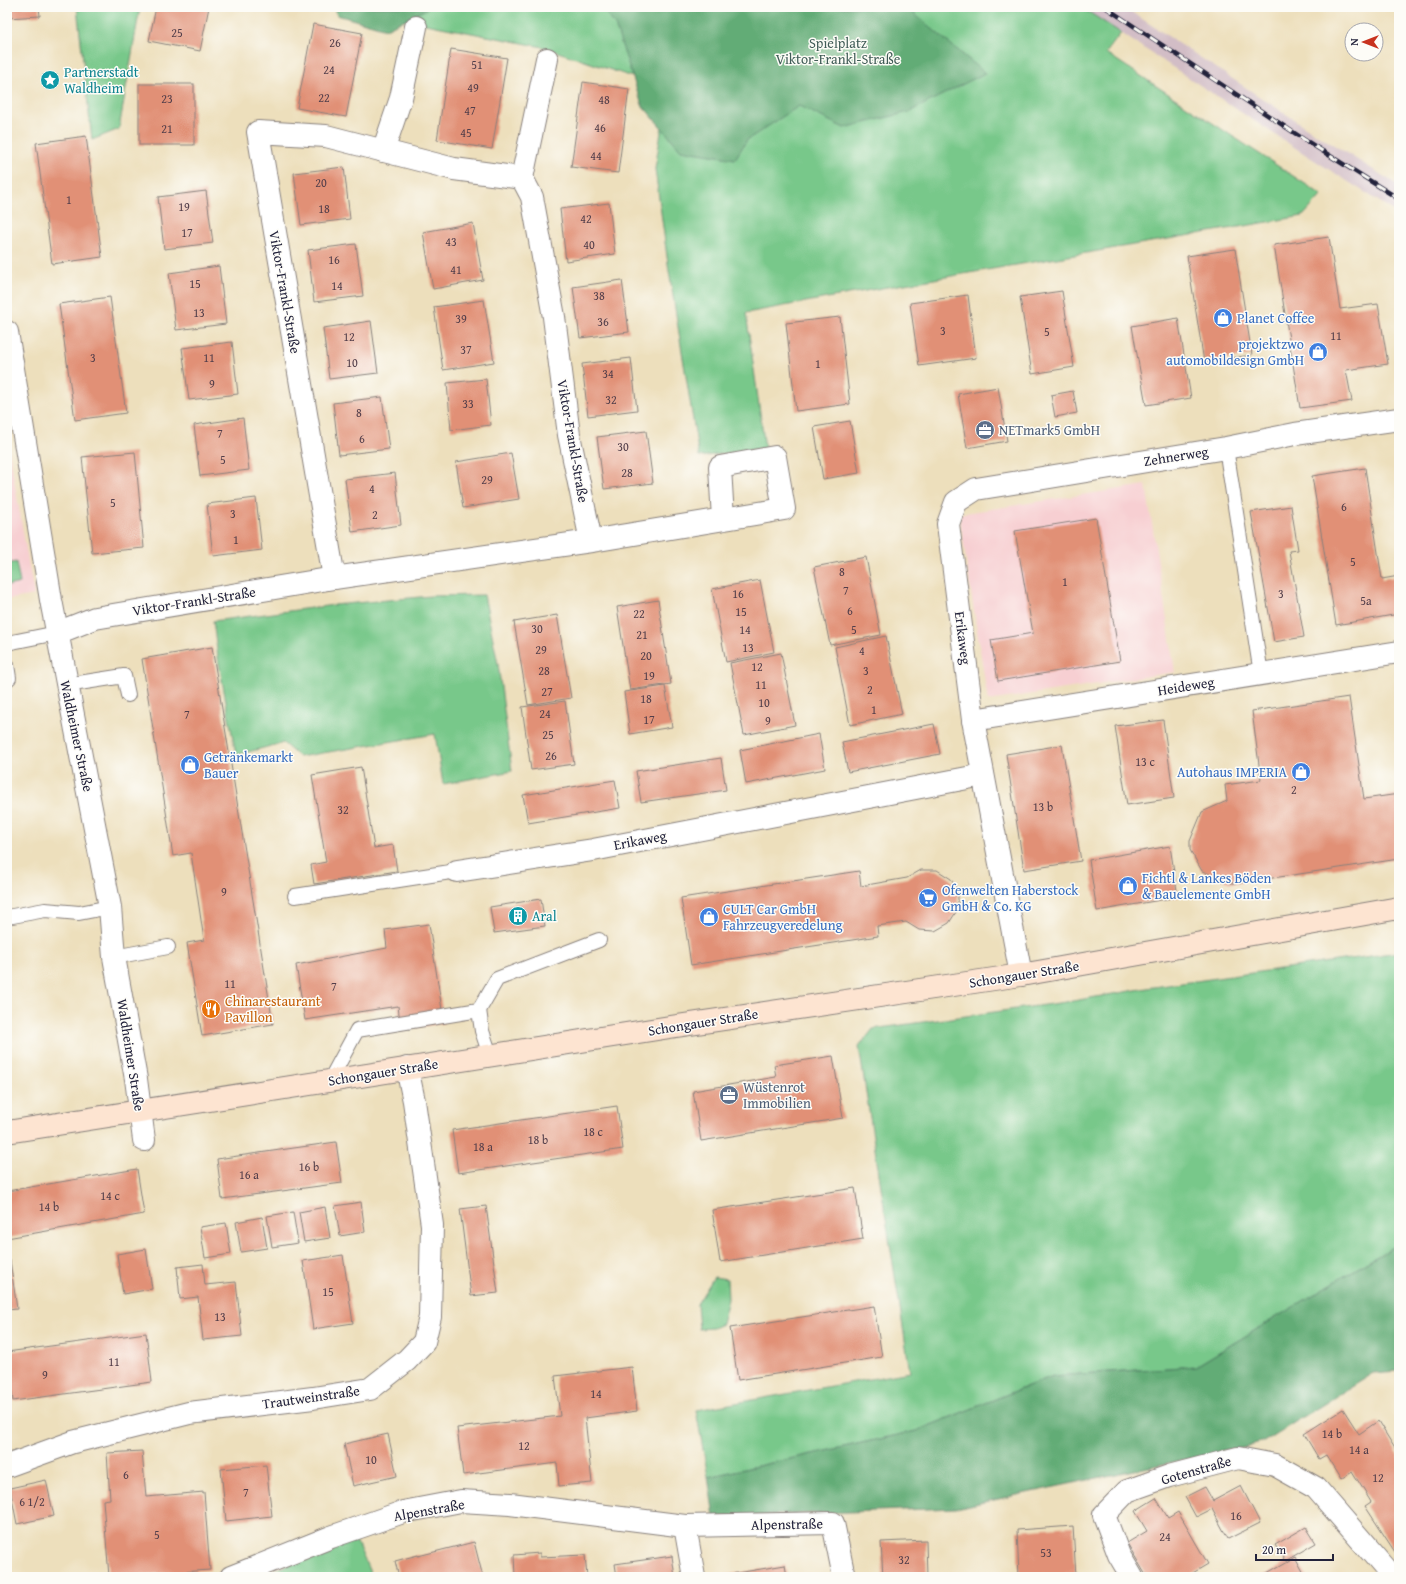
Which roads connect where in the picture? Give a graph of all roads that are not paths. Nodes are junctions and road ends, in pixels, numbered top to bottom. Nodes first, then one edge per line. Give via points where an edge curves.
1 (416, 27) dead end
2 (547, 59) dead end
3 (384, 151) junction
4 (522, 178) junction
5 (7, 332) edge
6 (1399, 418) edge
7 (1226, 448) junction
8 (956, 502) joint
9 (723, 520) dead end
10 (591, 541) junction
11 (334, 578) junction
12 (57, 633) junction
13 (7, 643) edge
14 (1399, 652) edge
15 (1261, 674) junction
16 (66, 685) junction
17 (128, 695) dead end
18 (973, 720) junction
19 (983, 775) junction
20 (457, 871) joint
21 (295, 896) dead end
22 (110, 907) junction
23 (1399, 908) edge
24 (7, 917) edge
25 (599, 940) dead end
26 (168, 947) dead end
27 (114, 956) junction
28 (1021, 975) junction
29 (479, 1010) junction
30 (490, 1055) junction
31 (408, 1068) junction
32 (330, 1080) junction
33 (140, 1111) junction
34 (7, 1132) edge
35 (144, 1140) dead end
36 (7, 1466) edge
37 (685, 1526) junction
38 (231, 1577) edge
39 (694, 1577) edge
40 (844, 1577) edge
41 (1132, 1577) edge
42 (1393, 1577) edge

1 - 3 street via 401,98
2 - 4 street
3 - 4 street, Viktor-Frankl-Straße via 454,169
3 - 11 street, Viktor-Frankl-Straße via 326,136 258,132
4 - 10 street, Viktor-Frankl-Straße via 532,197 554,317 569,435
5 - 12 street, Waldheimer Straße
6 - 7 street, Zehnerweg via 1295,434
7 - 8 street, Zehnerweg via 976,489
7 - 15 lane
8 - 18 street, Erikaweg via 948,524
9 - 10 street, Viktor-Frankl-Straße
10 - 11 street, Viktor-Frankl-Straße
11 - 12 street, Viktor-Frankl-Straße via 95,618
12 - 13 lane
12 - 16 street, Waldheimer Straße
14 - 15 street, Heideweg
15 - 18 street, Heideweg
16 - 17 lane via 124,676
16 - 22 street, Waldheimer Straße
18 - 19 street, Erikaweg
19 - 20 street, Erikaweg via 586,851
19 - 28 street, Erikaweg
20 - 21 lane, Erikaweg
22 - 24 lane via 79,913 45,910
22 - 27 street, Waldheimer Straße
23 - 28 main road, Schongauer Straße
25 - 29 lane via 497,979
26 - 27 lane
27 - 33 street, Waldheimer Straße
28 - 30 main road, Schongauer Straße
29 - 30 lane via 482,1031
29 - 32 lane via 357,1030
30 - 31 main road, Schongauer Straße
31 - 32 main road, Schongauer Straße
31 - 36 street, Trautweinstraße via 432,1225 430,1317 424,1342 408,1360 370,1389 189,1412 73,1442
32 - 33 main road, Schongauer Straße
33 - 34 main road, Schongauer Straße
33 - 35 street, Waldheimer Straße
37 - 38 street, Alpenstraße via 510,1504 461,1501 403,1512 331,1537
37 - 39 street
37 - 40 street, Alpenstraße via 833,1523
41 - 42 street, Gotenstraße via 1119,1555 1104,1515 1127,1491 1168,1476 1238,1458 1275,1465 1316,1488

